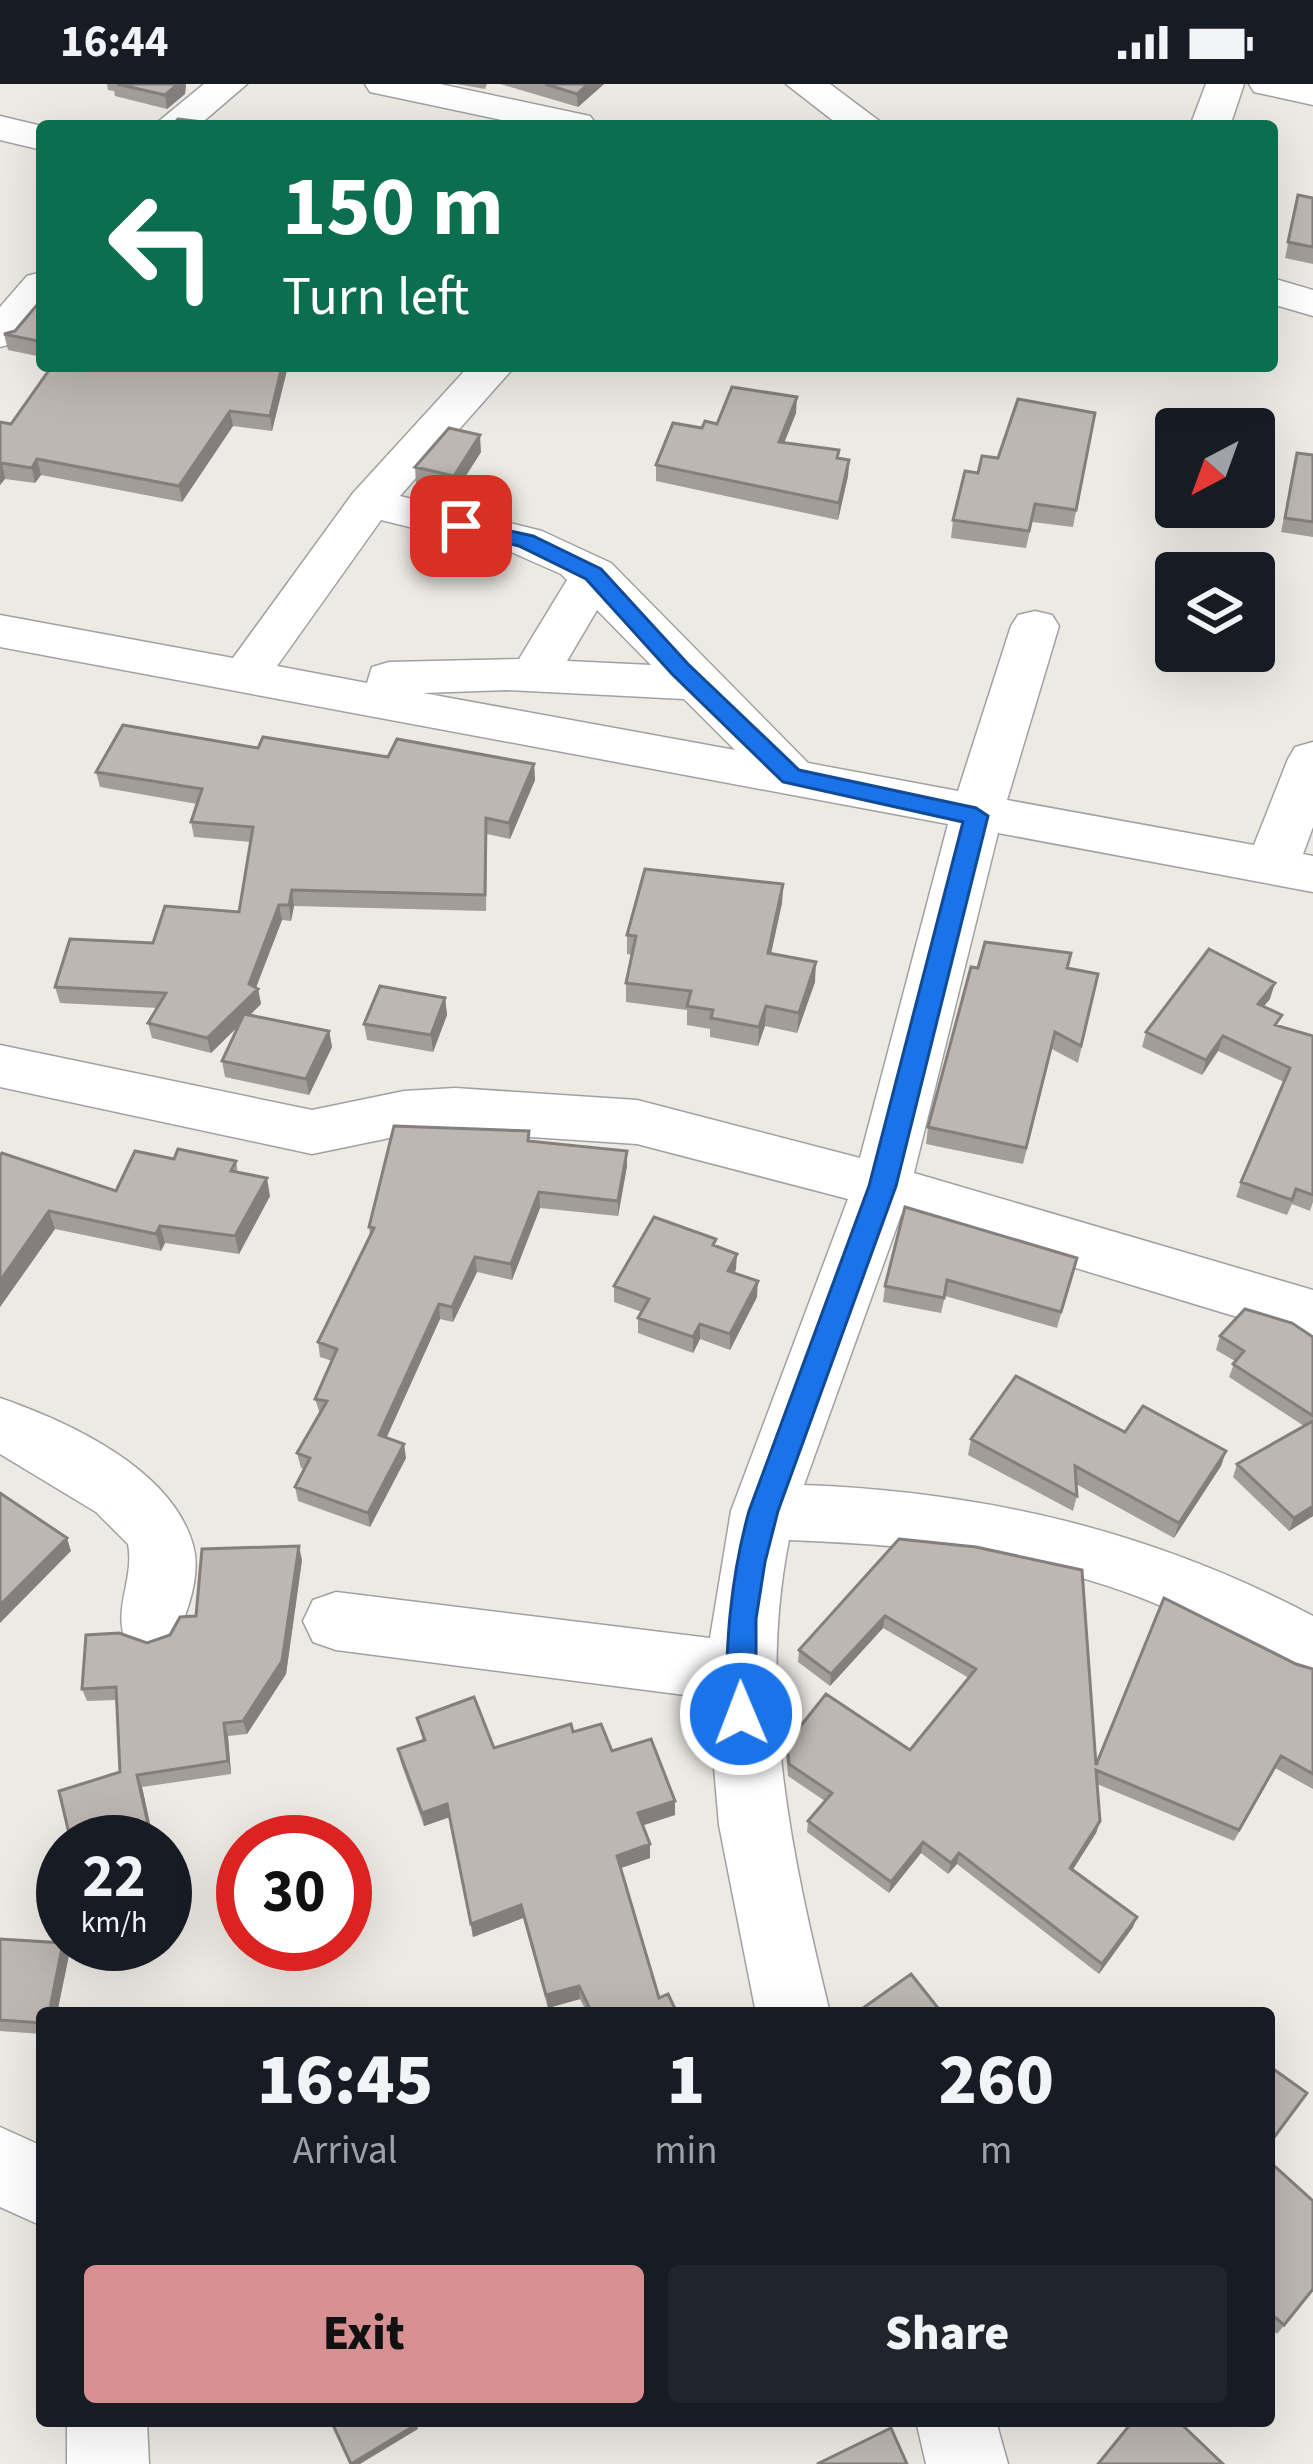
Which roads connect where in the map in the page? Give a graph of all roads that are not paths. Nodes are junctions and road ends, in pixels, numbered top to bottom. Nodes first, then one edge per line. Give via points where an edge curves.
1 (228, 84) edge
2 (384, 84) edge
3 (806, 84) edge
4 (1225, 84) edge
5 (1268, 84) edge
6 (1313, 93) edge
7 (180, 120) edge
8 (557, 120) edge
9 (857, 120) edge
10 (1212, 120) edge
11 (0, 128) edge
12 (36, 137) edge
13 (36, 292) edge
14 (1278, 294) edge
15 (1313, 303) edge
16 (0, 334) edge
17 (487, 372) edge
18 (369, 503) junction
19 (594, 574) junction
20 (1035, 626) dead end
21 (0, 631) edge
22 (534, 676) junction
23 (244, 678) junction
24 (695, 683) junction
25 (318, 691) junction
26 (1313, 760) edge
27 (791, 777) junction
28 (976, 816) junction
29 (1293, 870) edge
30 (0, 1066) edge
31 (883, 1186) junction
32 (1313, 1315) edge
33 (0, 1424) edge
34 (763, 1511) junction
35 (336, 1621) dead end
36 (150, 1622) dead end
37 (1313, 1651) edge
38 (739, 1672) junction
39 (792, 2007) edge
40 (0, 2165) edge
41 (36, 2185) edge
42 (106, 2427) edge
43 (958, 2427) edge
44 (107, 2464) edge
45 (967, 2464) edge

1 - 7 street
2 - 8 street
3 - 9 street
4 - 10 street
5 - 6 street
11 - 12 street
13 - 16 street
14 - 15 street
17 - 18 street
18 - 19 street via 526,541
18 - 23 street
19 - 22 street
19 - 24 street
20 - 28 street
21 - 23 street
22 - 24 street
22 - 25 street via 394,677
23 - 25 street
24 - 27 street
25 - 27 street
26 - 29 street
27 - 28 street
28 - 29 street
28 - 31 street
30 - 31 street via 312,1132 455,1110 637,1122
31 - 32 street
31 - 34 street
33 - 36 street via 80,1468 153,1522 162,1568
34 - 37 street via 905,1516 1055,1539 1210,1594
34 - 38 street
35 - 38 street
38 - 39 street via 755,1845
40 - 41 street
42 - 44 street
43 - 45 street

